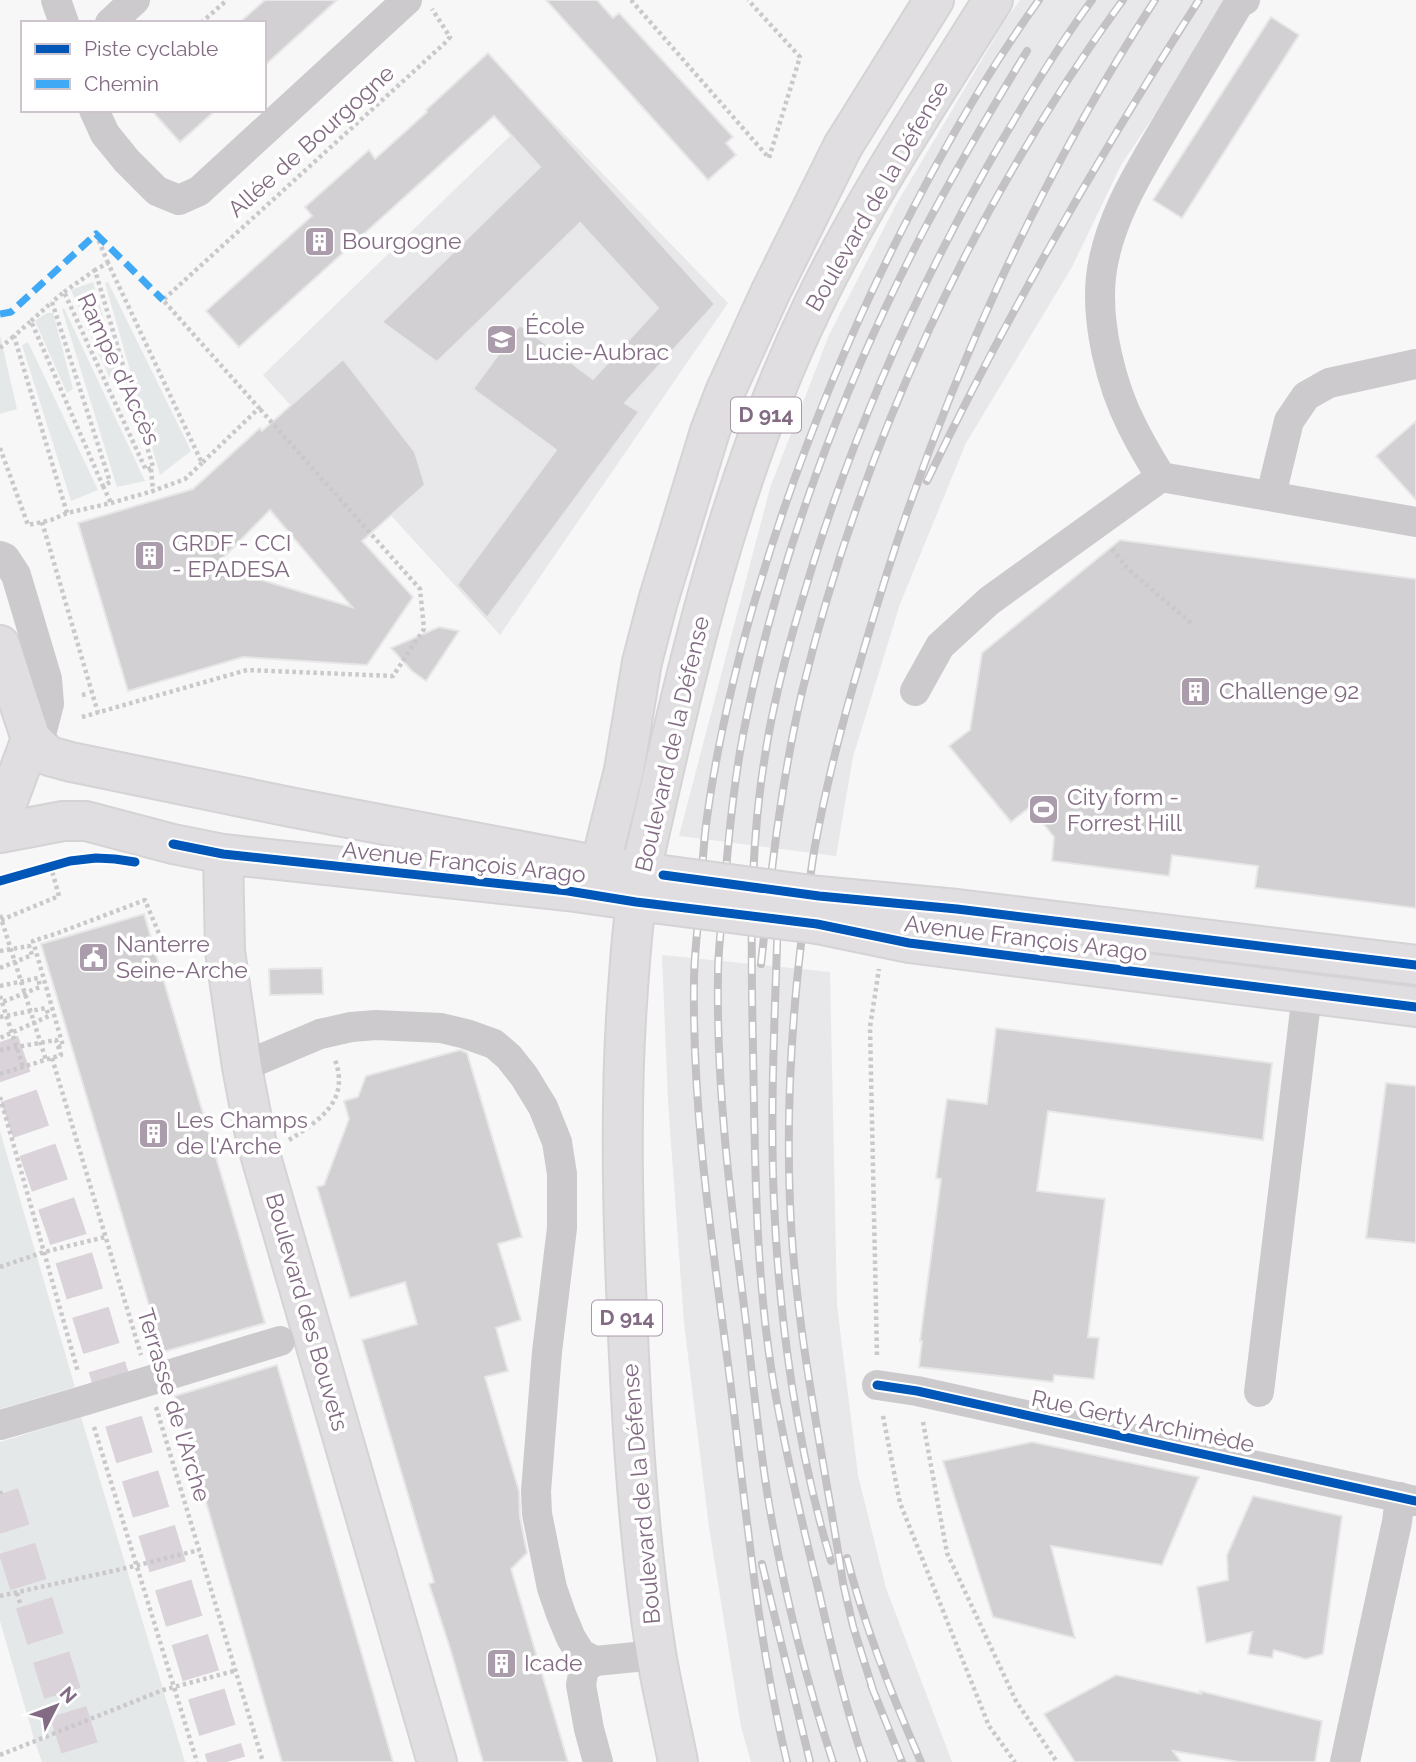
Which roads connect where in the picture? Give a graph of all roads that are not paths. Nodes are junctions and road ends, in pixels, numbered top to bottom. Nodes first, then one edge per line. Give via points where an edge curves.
1 (56, 0) edge
2 (135, 0) edge
3 (407, 0) edge
4 (934, 0) edge
5 (993, 0) edge
6 (1245, 0) edge
7 (63, 21) edge
8 (112, 21) edge
9 (95, 112) edge
10 (1416, 364) edge
11 (1161, 477) junction
12 (1271, 495) junction
13 (1416, 522) edge
14 (0, 556) edge
15 (0, 645) edge
16 (915, 691) dead end
17 (34, 742) junction
18 (0, 822) edge
19 (0, 833) edge
20 (223, 854) junction
21 (600, 866) junction
22 (650, 888) junction
23 (818, 910) junction
24 (1416, 965) edge
25 (1307, 994) junction
26 (1416, 1007) edge
27 (242, 1068) junction
28 (280, 1341) dead end
29 (877, 1385) dead end
30 (1259, 1392) dead end
31 (0, 1424) edge
32 (1408, 1499) edge
33 (656, 1655) junction
34 (595, 1661) junction
35 (437, 1762) edge
36 (598, 1762) edge
37 (678, 1762) edge
38 (1345, 1762) edge

1 - 7 street
2 - 8 street
3 - 9 street via 200,191 180,200 157,191 127,161 105,134
4 - 21 main road, Boulevard de la Défense / D 914 via 843,146 725,392 654,614
5 - 22 main road, Boulevard de la Défense / D 914 via 836,261 758,435 719,551 689,662
6 - 11 street via 1239,3 1136,176 1110,236 1101,276 1101,315 1116,386
10 - 12 street via 1329,383 1306,396 1289,421
11 - 12 street
11 - 16 street via 989,601 940,646
12 - 13 street
14 - 17 street via 16,575 47,679 49,704
15 - 17 main road
17 - 18 main road
17 - 21 main road, Avenue François Arago via 49,756 71,762
19 - 20 main road, Avenue François Arago via 86,821
20 - 22 main road, Avenue François Arago via 568,891
20 - 27 main road, Boulevard des Bouvets via 225,951
21 - 22 main road, Avenue François Arago
22 - 23 main road, Avenue François Arago, bridge
22 - 33 main road, Boulevard de la Défense / D 914 via 629,965 622,1106 630,1391
23 - 24 main road, Avenue François Arago via 957,909
23 - 25 main road, Avenue François Arago via 909,943
25 - 26 main road, Avenue François Arago
25 - 30 street
27 - 34 street via 320,1034 351,1027 441,1028 494,1044 524,1076 543,1107 557,1142 562,1228 546,1364 537,1514 561,1614 581,1654
27 - 35 main road, Boulevard des Bouvets via 256,1140
28 - 31 street
29 - 32 street, Rue Gerty Archimède
32 - 38 street via 1397,1522
33 - 34 street
33 - 37 main road, Boulevard de la Défense / D 914
34 - 36 street via 584,1668 581,1685

